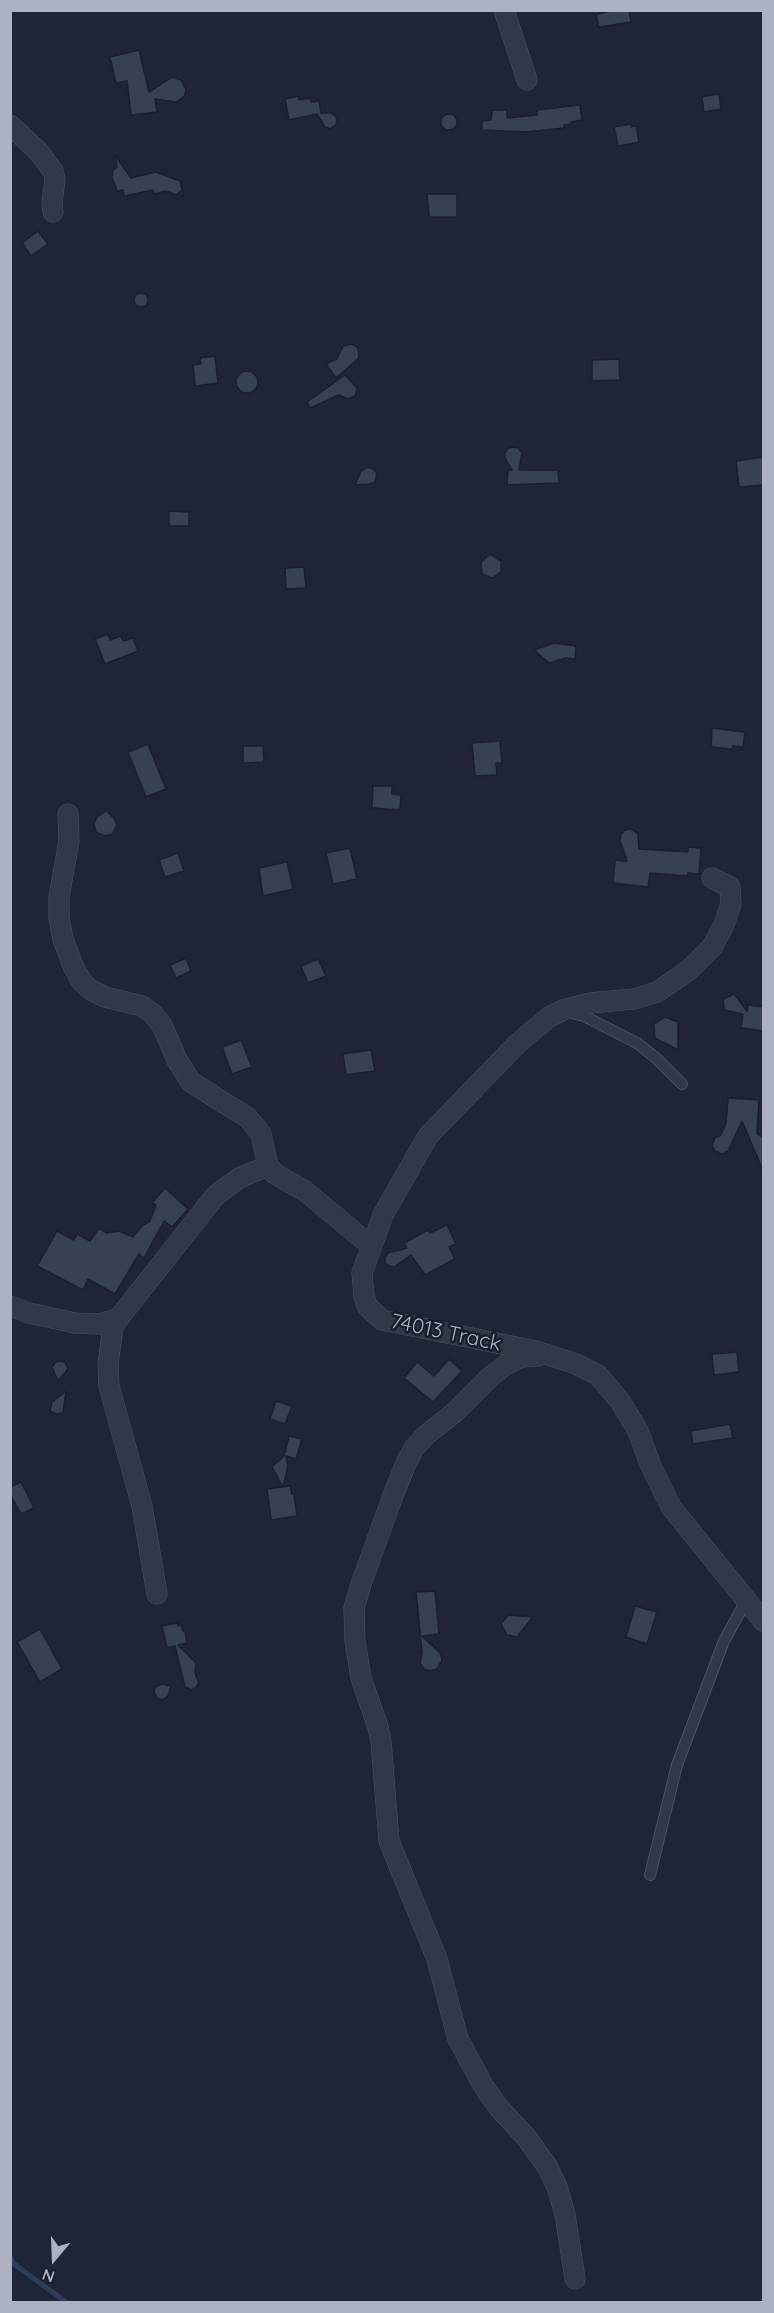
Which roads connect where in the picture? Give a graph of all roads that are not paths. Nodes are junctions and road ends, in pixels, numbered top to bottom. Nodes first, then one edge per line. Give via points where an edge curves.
1 (504, 10) edge
2 (527, 80) dead end
3 (10, 125) edge
4 (53, 212) dead end
5 (68, 814) dead end
6 (712, 878) dead end
7 (563, 1010) junction
8 (682, 1084) dead end
9 (268, 1166) junction
10 (371, 1246) junction
11 (10, 1306) edge
12 (118, 1319) junction
13 (546, 1355) junction
14 (157, 1594) dead end
15 (746, 1601) junction
16 (764, 1622) edge
17 (650, 1875) dead end
18 (575, 2279) dead end

1 - 2 street
3 - 4 street via 39,152 52,171
5 - 9 street via 69,841 58,897 59,918 63,939 82,982 105,997 142,1006 152,1013 191,1082 255,1125
6 - 7 street, 74013 Track via 730,887 731,904 712,947 688,971 657,992
7 - 8 lane via 584,1016 637,1043
7 - 10 street, 74013 Track via 517,1044 428,1136 383,1215
9 - 10 street via 322,1204
9 - 12 street via 239,1178 216,1195
10 - 13 street, 74013 Track via 362,1273 364,1296 382,1320
11 - 12 street via 75,1323 99,1324
12 - 14 street via 109,1355 109,1386 142,1506
13 - 15 street, 74013 Track via 598,1375 620,1401 638,1431 671,1507
13 - 18 street via 522,1357 507,1364 416,1447 407,1461 361,1584 354,1608 355,1641 381,1741 389,1841 436,1959 459,2039 494,2101 547,2166 557,2187
15 - 16 street, 74013 Track
15 - 17 lane via 724,1641 677,1765

